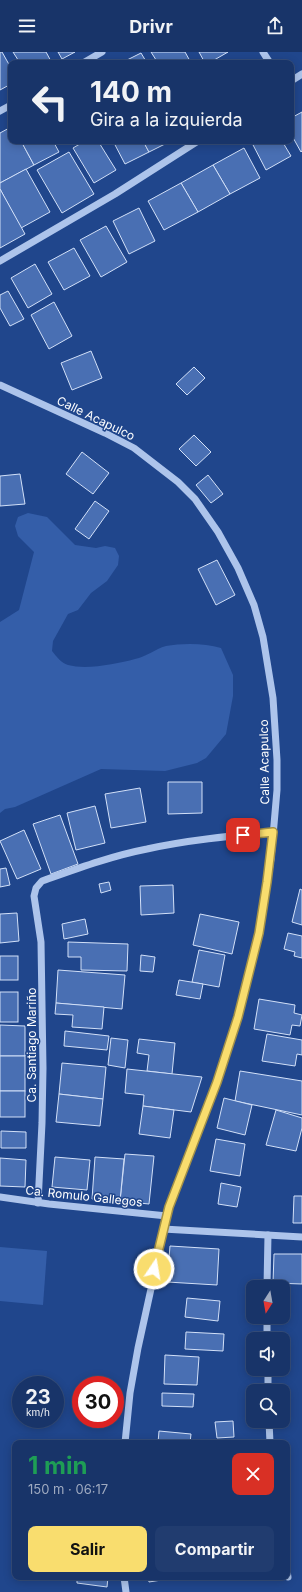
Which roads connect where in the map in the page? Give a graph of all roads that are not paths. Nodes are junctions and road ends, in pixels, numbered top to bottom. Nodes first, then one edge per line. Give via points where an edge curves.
1 (102, 52) edge
2 (88, 60) edge
3 (193, 144) edge
4 (0, 261) edge
5 (0, 385) edge
6 (273, 832) junction
7 (0, 1197) edge
8 (38, 1203) junction
9 (167, 1216) junction
10 (163, 1229) junction
11 (268, 1236) junction
12 (302, 1237) edge
13 (267, 1280) edge
14 (269, 1428) edge
15 (125, 1440) edge
16 (270, 1440) edge
17 (124, 1580) edge
18 (126, 1592) edge

1 - 2 street
3 - 4 street via 115,194
5 - 6 street, Calle Acapulco via 134,448 178,482 203,510 218,532 238,568 254,605 263,637 276,731 277,790
6 - 8 street, Ca. Santiago Mariño via 196,840 146,849 105,859 42,881 36,888 34,896 41,942 43,1068
6 - 9 street, Calle Acapulco via 259,933 238,1017 217,1082
7 - 8 street, Ca. Romulo Gallegos
8 - 9 street, Ca. Romulo Gallegos
9 - 10 street, Calle Acapulco
10 - 11 street
10 - 15 street, Calle Acapulco via 138,1348
11 - 12 street
11 - 13 street
14 - 16 street
17 - 18 street

